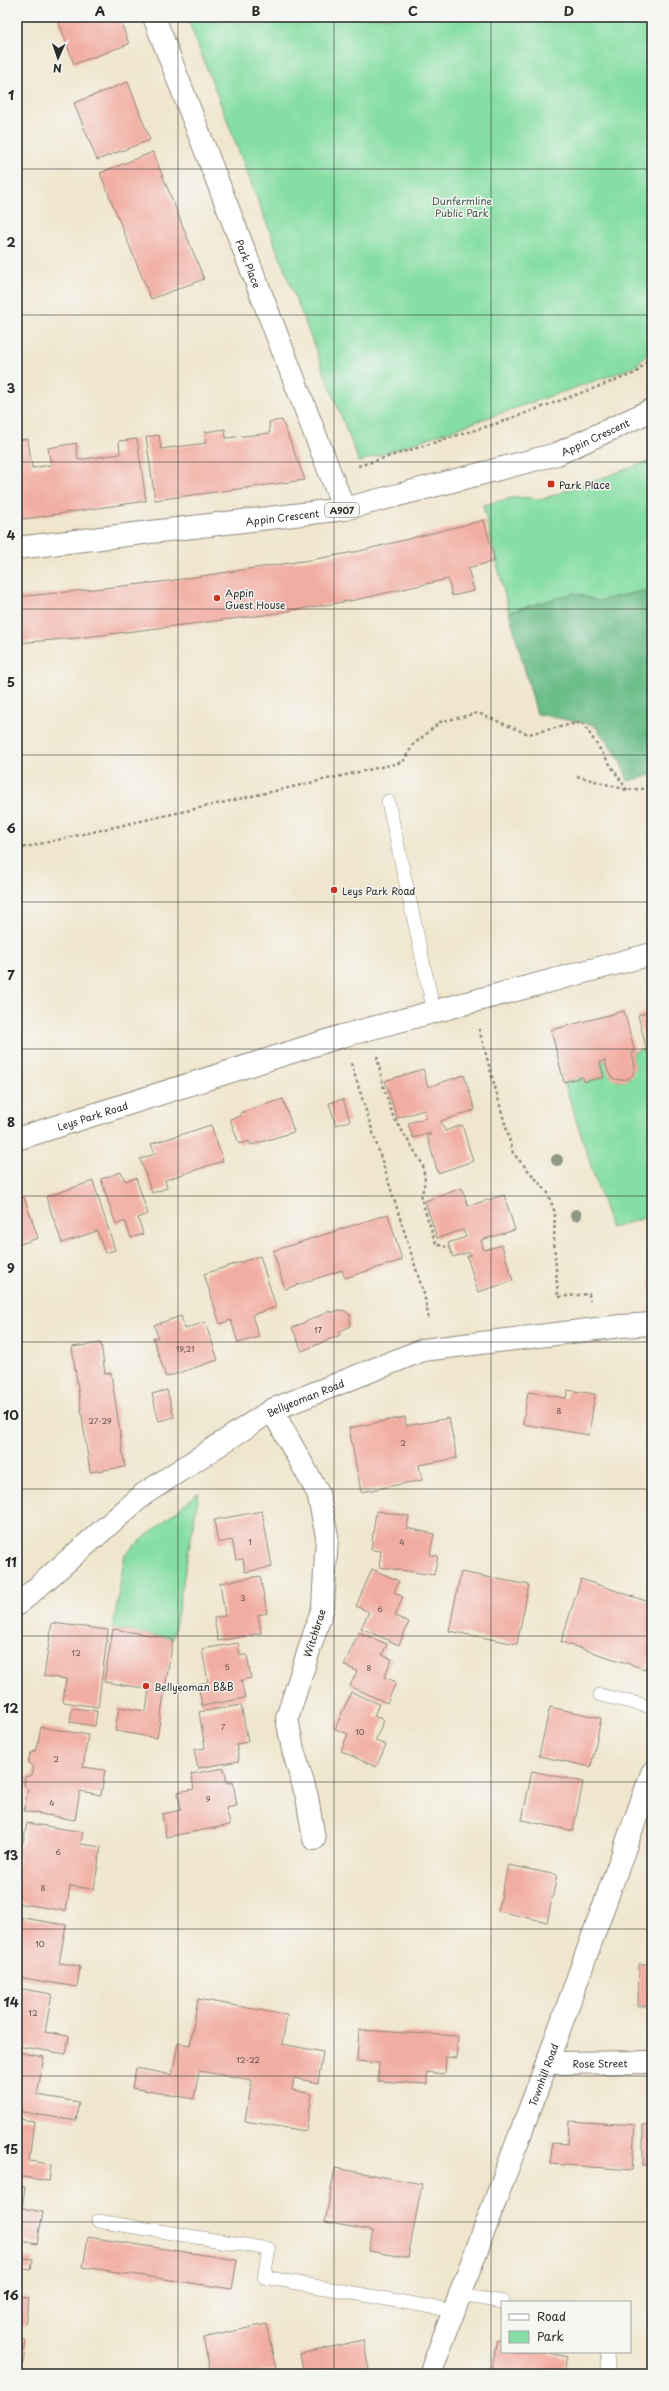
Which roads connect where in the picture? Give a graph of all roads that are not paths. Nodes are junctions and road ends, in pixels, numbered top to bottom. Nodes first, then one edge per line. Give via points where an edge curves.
1 (154, 17) edge
2 (652, 410) edge
3 (344, 509) junction
4 (17, 548) edge
5 (388, 801) dead end
6 (652, 954) edge
7 (434, 1012) junction
8 (17, 1139) edge
9 (652, 1324) edge
10 (272, 1410) junction
11 (17, 1605) edge
12 (600, 1695) dead end
13 (652, 1707) edge
14 (652, 1773) edge
15 (314, 1839) dead end
16 (652, 2062) edge
17 (547, 2064) junction
18 (98, 2221) dead end
19 (501, 2302) edge
20 (457, 2303) junction
21 (607, 2353) edge
22 (430, 2374) edge
23 (608, 2374) edge

1 - 3 street, Park Place
2 - 3 street, Appin Crescent / A907 via 558,454
3 - 4 street, Appin Crescent / A907
5 - 7 lane
6 - 7 street, Leys Park Road
7 - 8 street, Leys Park Road via 342,1036
9 - 10 street, Bellyeoman Road via 423,1350
10 - 11 street, Bellyeoman Road via 144,1494
10 - 15 street, Witchbrae via 318,1493 327,1536 323,1607 286,1718 307,1797
12 - 13 lane
14 - 17 street, Townhill Road
16 - 17 street, Rose Street
17 - 20 street, Townhill Road
18 - 20 lane via 269,2249 264,2277
19 - 20 lane
20 - 22 street, Townhill Road
21 - 23 lane

